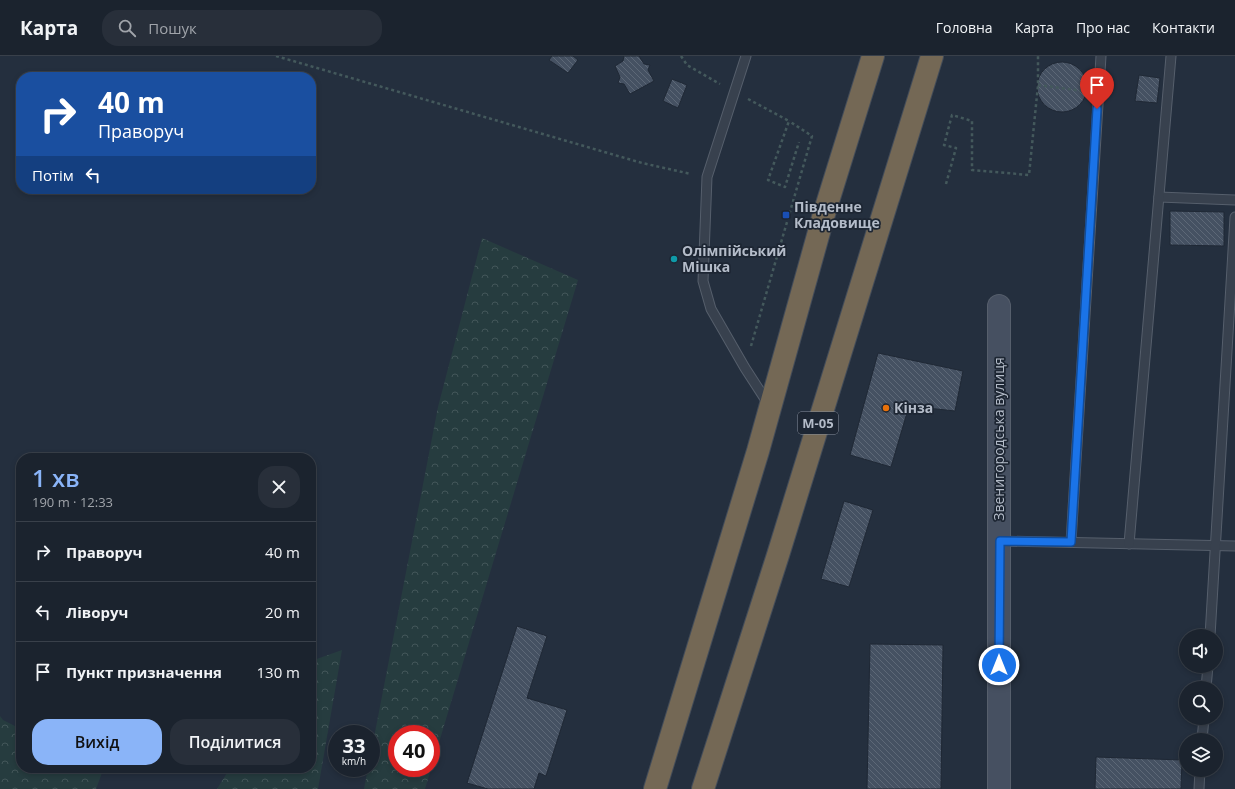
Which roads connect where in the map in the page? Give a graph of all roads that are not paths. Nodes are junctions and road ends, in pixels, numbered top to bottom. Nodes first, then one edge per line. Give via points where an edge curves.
1 (746, 56) edge
2 (873, 56) edge
3 (932, 56) edge
4 (1101, 56) edge
5 (1171, 56) edge
6 (1159, 196) junction
7 (1235, 200) edge
8 (1235, 217) edge
9 (1000, 306) dead end
10 (770, 406) junction
11 (1000, 541) junction
12 (1071, 542) junction
13 (1129, 544) junction
14 (1216, 546) junction
15 (1235, 546) edge
16 (1210, 629) edge
17 (1200, 777) edge
18 (655, 789) edge
19 (703, 789) edge
20 (999, 789) edge
21 (1199, 789) edge

1 - 10 lane via 707,177 703,281 711,309
2 - 10 highway via 824,214
3 - 19 highway, М-05
4 - 12 lane
5 - 6 lane
6 - 7 lane
6 - 13 lane
8 - 14 lane
9 - 11 street, Звенигородська вулиця
10 - 18 highway
11 - 12 lane
11 - 20 street, Звенигородська вулиця
12 - 13 lane
13 - 14 lane
14 - 15 lane
14 - 16 lane
17 - 21 lane

